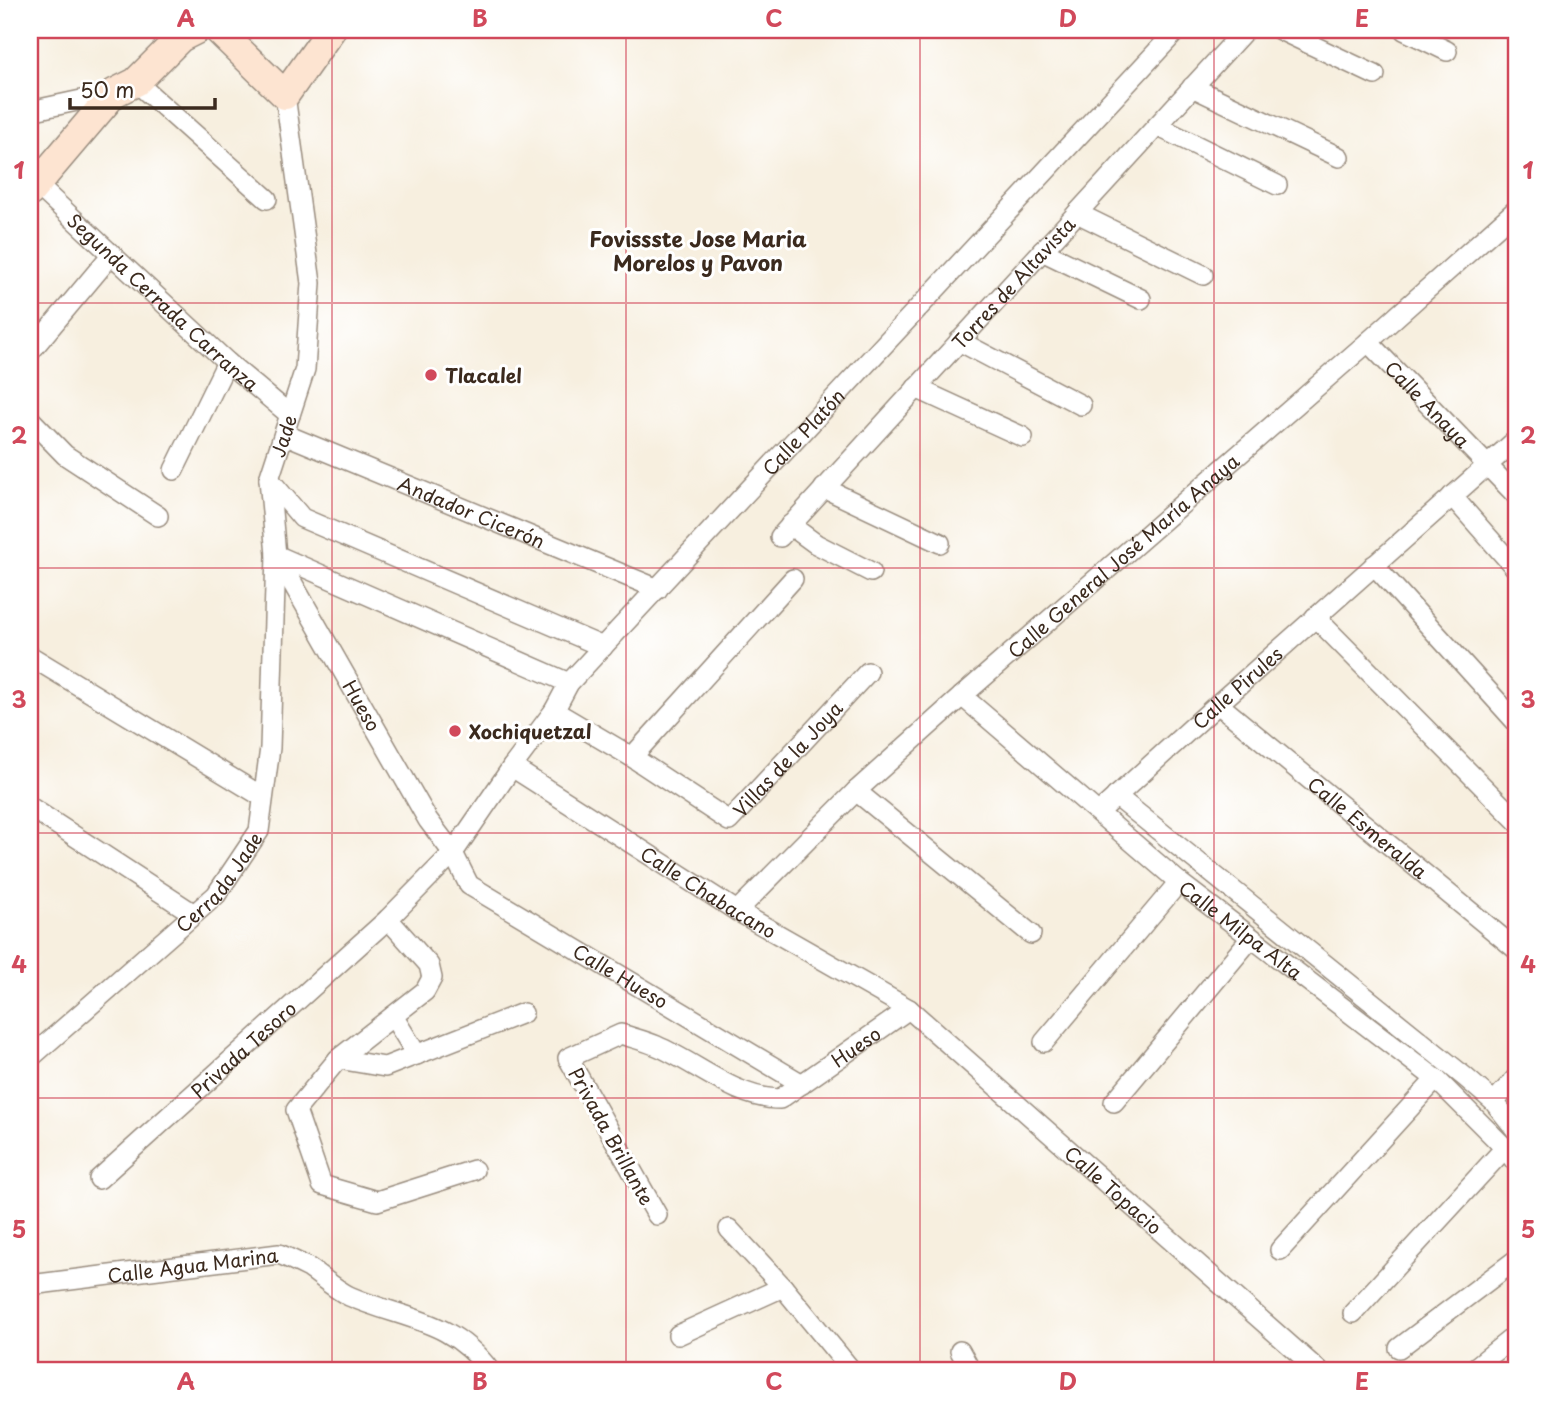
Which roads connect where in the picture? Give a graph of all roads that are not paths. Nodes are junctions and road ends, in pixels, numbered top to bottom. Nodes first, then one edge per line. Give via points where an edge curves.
1 (218, 30) edge
2 (1177, 30) edge
3 (1245, 30) edge
4 (1280, 30) edge
5 (1404, 30) edge
6 (328, 31) edge
7 (178, 33) edge
8 (1447, 51) dead end
9 (1375, 75) dead end
10 (1192, 87) junction
11 (125, 88) junction
12 (285, 95) junction
13 (30, 111) edge
14 (1157, 126) junction
15 (1339, 157) dead end
16 (1277, 185) dead end
17 (33, 188) edge
18 (267, 199) dead end
19 (1517, 209) edge
20 (1077, 213) junction
21 (1042, 251) junction
22 (112, 254) junction
23 (1203, 275) dead end
24 (1141, 299) dead end
25 (959, 341) junction
26 (1368, 342) junction
27 (30, 352) edge
28 (227, 362) junction
29 (916, 388) junction
30 (1082, 405) dead end
31 (30, 419) edge
32 (287, 425) junction
33 (1023, 438) dead end
34 (1517, 439) edge
35 (1488, 464) junction
36 (174, 470) dead end
37 (269, 479) junction
38 (824, 488) junction
39 (1452, 496) junction
40 (1517, 496) edge
41 (158, 516) dead end
42 (940, 543) dead end
43 (276, 555) junction
44 (1374, 565) junction
45 (1517, 570) edge
46 (871, 572) dead end
47 (793, 579) dead end
48 (658, 589) junction
49 (1315, 617) junction
50 (603, 647) junction
51 (30, 656) edge
52 (869, 673) dead end
53 (569, 683) junction
54 (962, 696) junction
55 (1218, 704) junction
56 (554, 710) junction
57 (1517, 723) edge
58 (632, 757) junction
59 (512, 767) junction
60 (856, 791) junction
61 (1116, 796) junction
62 (263, 797) junction
63 (30, 807) edge
64 (1099, 812) junction
65 (1517, 821) edge
66 (453, 853) junction
67 (1179, 882) junction
68 (737, 911) junction
69 (194, 915) junction
70 (388, 919) junction
71 (1031, 934) dead end
72 (1251, 938) junction
73 (1517, 950) edge
74 (909, 1009) junction
75 (523, 1013) dead end
76 (393, 1016) junction
77 (1044, 1042) dead end
78 (417, 1055) junction
79 (30, 1058) edge
80 (568, 1058) joint
81 (338, 1059) junction
82 (1517, 1077) edge
83 (1436, 1079) junction
84 (803, 1084) junction
85 (1114, 1102) dead end
86 (1494, 1102) junction
87 (1517, 1131) edge
88 (1505, 1148) junction
89 (1517, 1164) edge
90 (474, 1170) dead end
91 (99, 1179) dead end
92 (657, 1214) dead end
93 (729, 1230) dead end
94 (1280, 1250) dead end
95 (1517, 1259) edge
96 (30, 1285) edge
97 (783, 1287) junction
98 (1353, 1313) dead end
99 (1517, 1334) edge
100 (678, 1335) dead end
101 (1399, 1348) dead end
102 (960, 1351) dead end
103 (489, 1371) edge
104 (852, 1371) edge
105 (971, 1371) edge
106 (1319, 1371) edge
107 (1471, 1371) edge

1 - 12 street
2 - 48 street, Calle Platón
3 - 10 street, Torres de Altavista
4 - 9 street
5 - 8 street
6 - 12 street
7 - 11 street
10 - 14 street, Torres de Altavista
10 - 15 street
11 - 13 street
11 - 17 street
11 - 18 street
12 - 32 street, Jade via 311,284 305,369
14 - 16 street
14 - 20 street, Torres de Altavista
17 - 22 street, Segunda Cerrada Carranza
19 - 26 street, Calle General José María Anaya
20 - 21 street, Torres de Altavista
20 - 23 street
21 - 24 street
21 - 25 street, Torres de Altavista
22 - 27 street
22 - 28 street, Segunda Cerrada Carranza
25 - 29 street, Torres de Altavista
25 - 30 street
26 - 35 street, Calle Anaya
26 - 54 street, Calle General José María Anaya
28 - 32 street, Segunda Cerrada Carranza
28 - 36 street
29 - 33 street
29 - 38 street, Torres de Altavista
31 - 41 street via 65,455
32 - 37 street, Jade
32 - 48 street, Andador Cicerón
34 - 35 street, Calle Pirules
35 - 39 street, Calle Pirules
35 - 40 street, Calle Anaya
37 - 43 street, Jade
37 - 50 street via 302,518
38 - 42 street
38 - 46 street, Torres de Altavista via 785,531
39 - 44 street, Calle Pirules
39 - 45 street
43 - 53 street
43 - 62 street, Cerrada Jade via 270,748
43 - 66 street, Hueso via 428,820
44 - 49 street, Calle Pirules
44 - 57 street
47 - 58 street
48 - 50 street, Calle Platón
49 - 55 street, Calle Pirules
49 - 65 street
50 - 53 street, Calle Platón
51 - 62 street
52 - 58 street, Villas de la Joya via 729,821
53 - 56 street, Calle Platón
54 - 60 street, Calle General José María Anaya
54 - 64 street, Calle Milpa Alta
55 - 61 street, Calle Pirules
55 - 73 street, Calle Esmeralda
56 - 58 street, Villas de la Joya
56 - 59 street, Calle Platón
59 - 66 street, Calle Platón
59 - 68 street, Calle Chabacano
60 - 68 street, Calle General José María Anaya
60 - 71 street
61 - 64 street, Calle Pirules
61 - 86 street, Calle Milpa Alta
62 - 69 street, Cerrada Jade via 259,831 216,895
63 - 69 street
64 - 67 street, Calle Milpa Alta
66 - 70 street, Privada Tesoro
66 - 84 street, Calle Hueso via 469,886
67 - 72 street, Calle Milpa Alta
67 - 77 street
68 - 74 street, Calle Chabacano
69 - 79 street, Cerrada Jade
70 - 76 street via 429,965 432,978 425,991
70 - 91 street, Privada Tesoro
72 - 83 street, Calle Milpa Alta
72 - 85 street
74 - 84 street, Hueso
74 - 106 street, Calle Topacio
75 - 78 street
76 - 78 street
76 - 81 street
78 - 81 street via 385,1067
80 - 84 street, Hueso via 621,1034 657,1046 765,1099 780,1099
80 - 92 street, Privada Brillante
81 - 90 street via 296,1110 322,1185 377,1201
82 - 86 street
83 - 88 street, Calle Milpa Alta
83 - 94 street
86 - 87 street, Calle Milpa Alta
88 - 89 street, Calle Milpa Alta
88 - 98 street
93 - 97 street
95 - 101 street
96 - 103 street, Calle Agua Marina via 279,1254 345,1294 441,1328 475,1351
97 - 100 street
97 - 104 street
99 - 107 street
102 - 105 street

